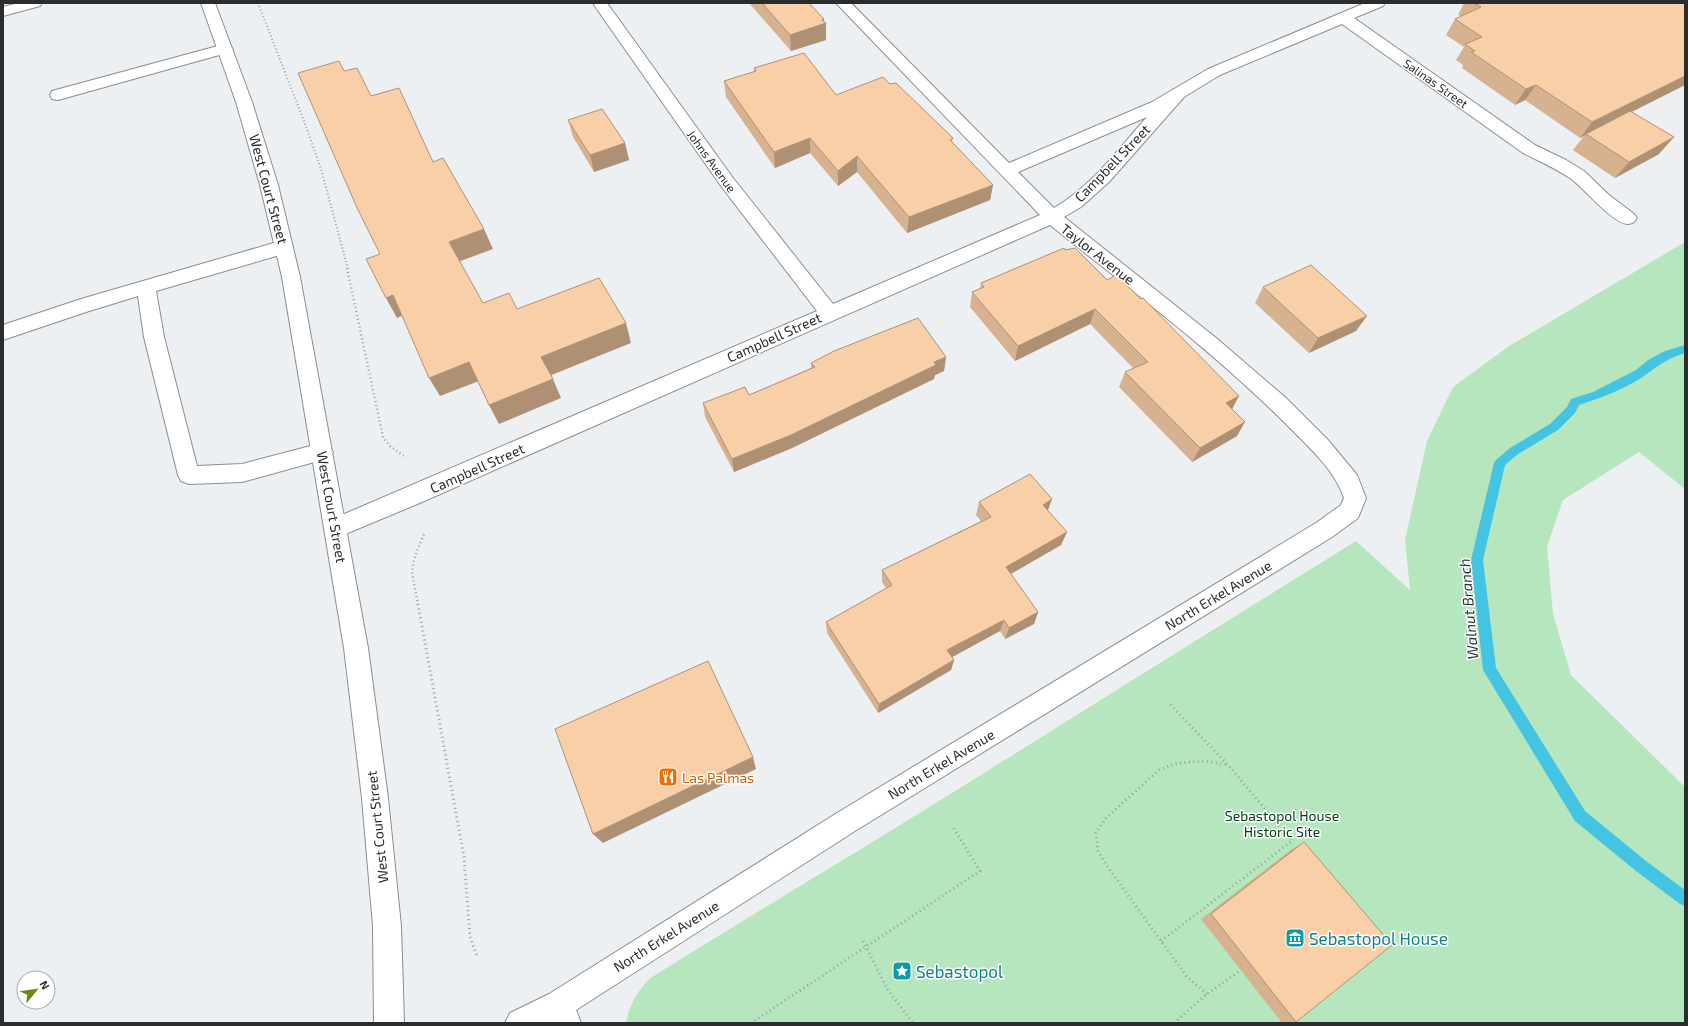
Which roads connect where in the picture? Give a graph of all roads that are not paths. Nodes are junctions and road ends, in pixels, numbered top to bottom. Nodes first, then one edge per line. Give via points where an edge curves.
1 (35, 3) edge
2 (208, 3) edge
3 (844, 3) edge
4 (1378, 3) edge
5 (601, 5) dead end
6 (3, 12) edge
7 (1344, 18) junction
8 (225, 49) junction
9 (58, 95) dead end
10 (1176, 96) junction
11 (1006, 170) junction
12 (1052, 217) junction
13 (1628, 218) dead end
14 (284, 247) junction
15 (146, 287) junction
16 (829, 313) junction
17 (3, 333) edge
18 (322, 452) junction
19 (1354, 498) joint
20 (336, 528) junction
21 (562, 1014) edge
22 (389, 1023) edge
23 (520, 1023) edge

1 - 6 street
2 - 8 street, West Court Street
3 - 11 street, Taylor Avenue
4 - 7 street, Campbell Street
5 - 16 street, Johns Avenue via 727,182
7 - 10 street, Campbell Street via 1214,72
7 - 13 street, Salinas Street via 1529,149 1548,172 1565,183 1603,199
8 - 9 street
8 - 14 street, West Court Street via 269,185
10 - 11 street, Campbell Street
10 - 12 street, Campbell Street via 1095,185 1075,203
11 - 12 street, Taylor Avenue
12 - 16 street, Campbell Street
12 - 19 street, Taylor Avenue via 1279,404 1321,446 1349,481
14 - 15 street
14 - 18 street, West Court Street
15 - 17 street
15 - 18 street via 154,337 189,475 242,473
16 - 20 street, Campbell Street
18 - 20 street, West Court Street
19 - 21 street, North Erkel Avenue via 1350,511 1319,534 846,822
20 - 22 street, West Court Street via 356,648 375,798 387,926
21 - 23 street, North Erkel Avenue

